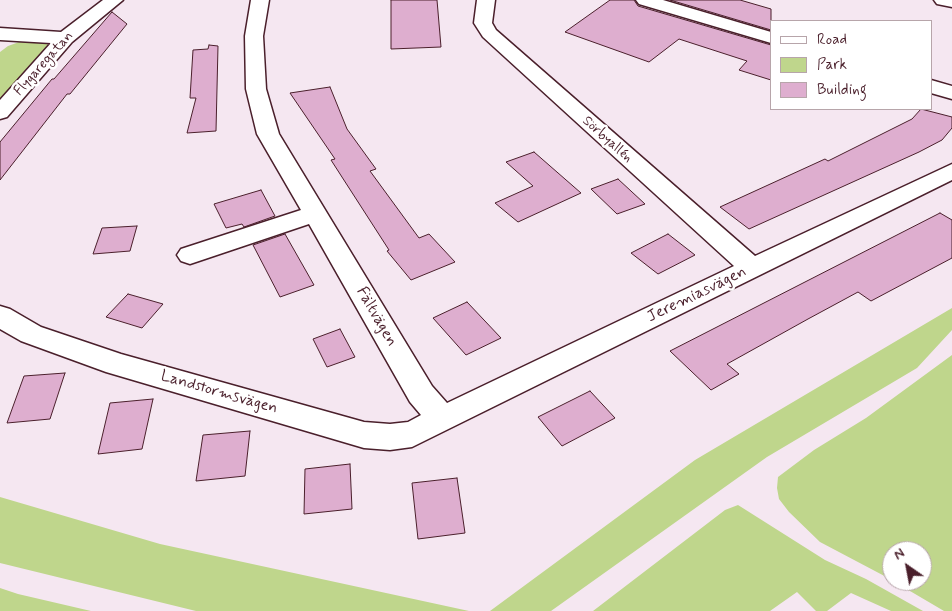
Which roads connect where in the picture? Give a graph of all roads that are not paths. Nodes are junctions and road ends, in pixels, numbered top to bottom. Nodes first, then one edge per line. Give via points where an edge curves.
1 (114, 0) edge
2 (260, 0) edge
3 (486, 0) edge
4 (646, 0) edge
5 (943, 0) edge
6 (952, 2) edge
7 (2, 37) edge
8 (65, 38) junction
9 (770, 38) edge
10 (932, 86) edge
11 (952, 93) edge
12 (0, 113) edge
13 (952, 171) edge
14 (315, 214) junction
15 (190, 254) dead end
16 (753, 269) junction
17 (0, 316) edge
18 (441, 418) junction

1 - 8 street, Flygaregatan
2 - 14 street, Fältvägen via 254,36 256,89 260,106 268,134
3 - 16 street, Sörbyallén via 483,23 489,33
4 - 9 street
5 - 6 street
7 - 8 street
8 - 12 street, Flygaregatan
10 - 11 street
13 - 16 street, Jeremiasvägen
14 - 15 street
14 - 18 street, Fältvägen via 421,394
16 - 18 street, Jeremiasvägen
17 - 18 street, Landstormsvägen via 31,334 116,364 364,435 390,437 412,434

